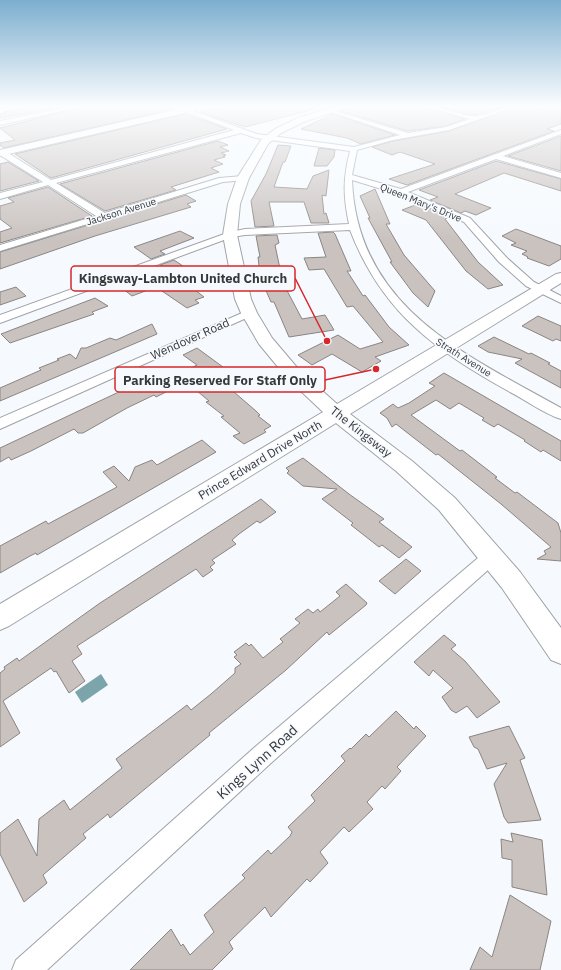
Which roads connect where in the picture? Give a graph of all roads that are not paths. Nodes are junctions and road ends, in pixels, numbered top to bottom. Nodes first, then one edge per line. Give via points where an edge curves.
1 (13, 150) edge
2 (170, 150) edge
3 (260, 150) edge
4 (354, 150) edge
5 (511, 150) edge
6 (1, 153) edge
7 (495, 156) junction
8 (348, 176) junction
9 (561, 176) edge
10 (243, 178) junction
11 (49, 182) junction
12 (401, 192) junction
13 (0, 196) edge
14 (103, 216) junction
15 (352, 228) junction
16 (230, 235) junction
17 (0, 248) edge
18 (561, 277) edge
19 (540, 289) junction
20 (561, 300) edge
21 (249, 313) junction
22 (0, 319) edge
23 (444, 346) junction
24 (336, 413) junction
25 (561, 414) edge
26 (0, 424) edge
27 (491, 557) junction
28 (0, 618) edge
29 (561, 652) edge
30 (26, 970) edge

1 - 6 street
2 - 11 street
3 - 10 street, The Kingsway
4 - 8 street, Strath Avenue
5 - 7 street
6 - 11 street
7 - 9 street
7 - 12 street
8 - 12 street, Queen Mary's Drive
8 - 15 street, Strath Avenue
10 - 14 street, Jackson Avenue via 222,180
10 - 16 street, The Kingsway via 234,204
11 - 13 street
11 - 14 street
12 - 19 street, Queen Mary's Drive via 467,220 503,260 530,284
14 - 17 street, Jackson Avenue
15 - 16 street via 245,232
15 - 23 street, Strath Avenue via 372,268 392,297 415,322
16 - 21 street, The Kingsway via 243,299
16 - 22 street
18 - 19 street, Prince Edward Drive North
19 - 20 street, Queen Mary's Drive
19 - 23 street, Prince Edward Drive North
21 - 24 street, The Kingsway via 284,365
21 - 26 street, Wendover Road
23 - 24 street, Prince Edward Drive North
23 - 25 street, Strath Avenue
24 - 27 street, The Kingsway via 435,493
24 - 28 street, Prince Edward Drive North
27 - 29 street, The Kingsway via 520,592
27 - 30 street, Kings Lynn Road via 263,755

